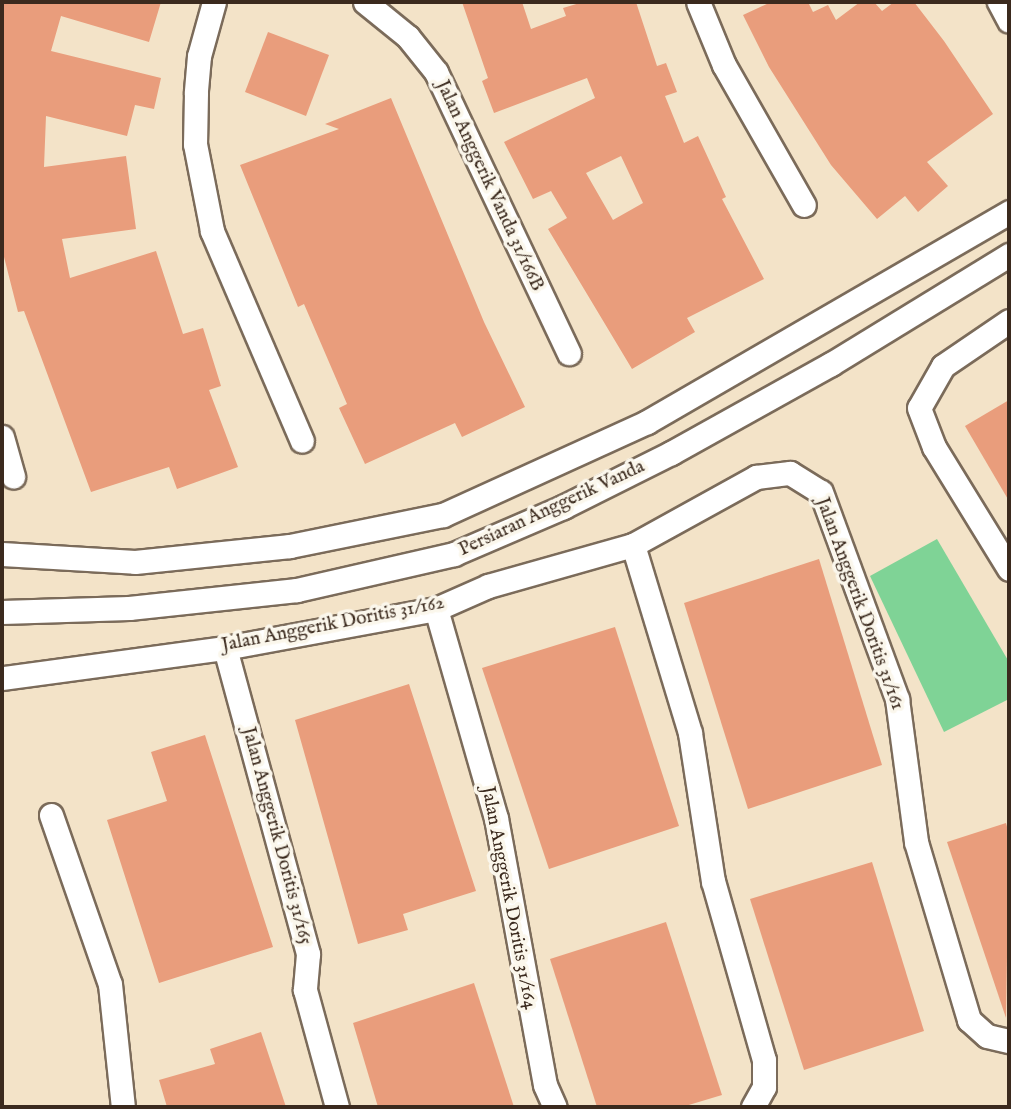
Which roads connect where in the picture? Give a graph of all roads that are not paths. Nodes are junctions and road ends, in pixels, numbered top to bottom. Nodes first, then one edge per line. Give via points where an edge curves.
1 (215, 2) edge
2 (365, 2) edge
3 (698, 2) edge
4 (999, 2) edge
5 (1009, 21) edge
6 (804, 205) dead end
7 (1009, 212) edge
8 (1009, 255) edge
9 (1009, 321) edge
10 (569, 353) dead end
11 (2, 437) edge
12 (302, 440) dead end
13 (12, 476) dead end
14 (805, 478) joint
15 (633, 545) junction
16 (2, 554) edge
17 (1009, 569) edge
18 (436, 609) junction
19 (2, 612) edge
20 (225, 648) junction
21 (2, 679) edge
22 (51, 815) dead end
23 (1007, 1041) edge
24 (123, 1107) edge
25 (337, 1107) edge
26 (555, 1107) edge
27 (752, 1107) edge

1 - 12 street via 200,56 195,144 212,231
2 - 10 street, Jalan Anggerik Vanda 31/166B via 408,37 436,72
3 - 6 street via 724,65
4 - 5 street
7 - 16 street, Persiaran Anggerik Vanda via 647,422 443,515 290,546 135,562
8 - 19 street, Persiaran Anggerik Vanda via 831,364 671,453 563,508 454,554 297,590 129,608
9 - 17 street via 943,366 919,408 934,447
11 - 13 street
14 - 15 street, Jalan Anggerik Doritis 31/162 via 774,472 756,477
14 - 23 street, Jalan Anggerik Doritis 31/161 via 825,503 897,699 916,842 969,1020 987,1036
15 - 18 street, Jalan Anggerik Doritis 31/162 via 488,586
15 - 27 street via 691,733 713,881 765,1059 764,1087
18 - 20 street, Jalan Anggerik Doritis 31/162
18 - 26 street, Jalan Anggerik Doritis 31/164 via 496,818 545,1085
20 - 21 street, Jalan Anggerik Doritis 31/162
20 - 25 street, Jalan Anggerik Doritis 31/165 via 308,954 305,990
22 - 24 street via 110,984

